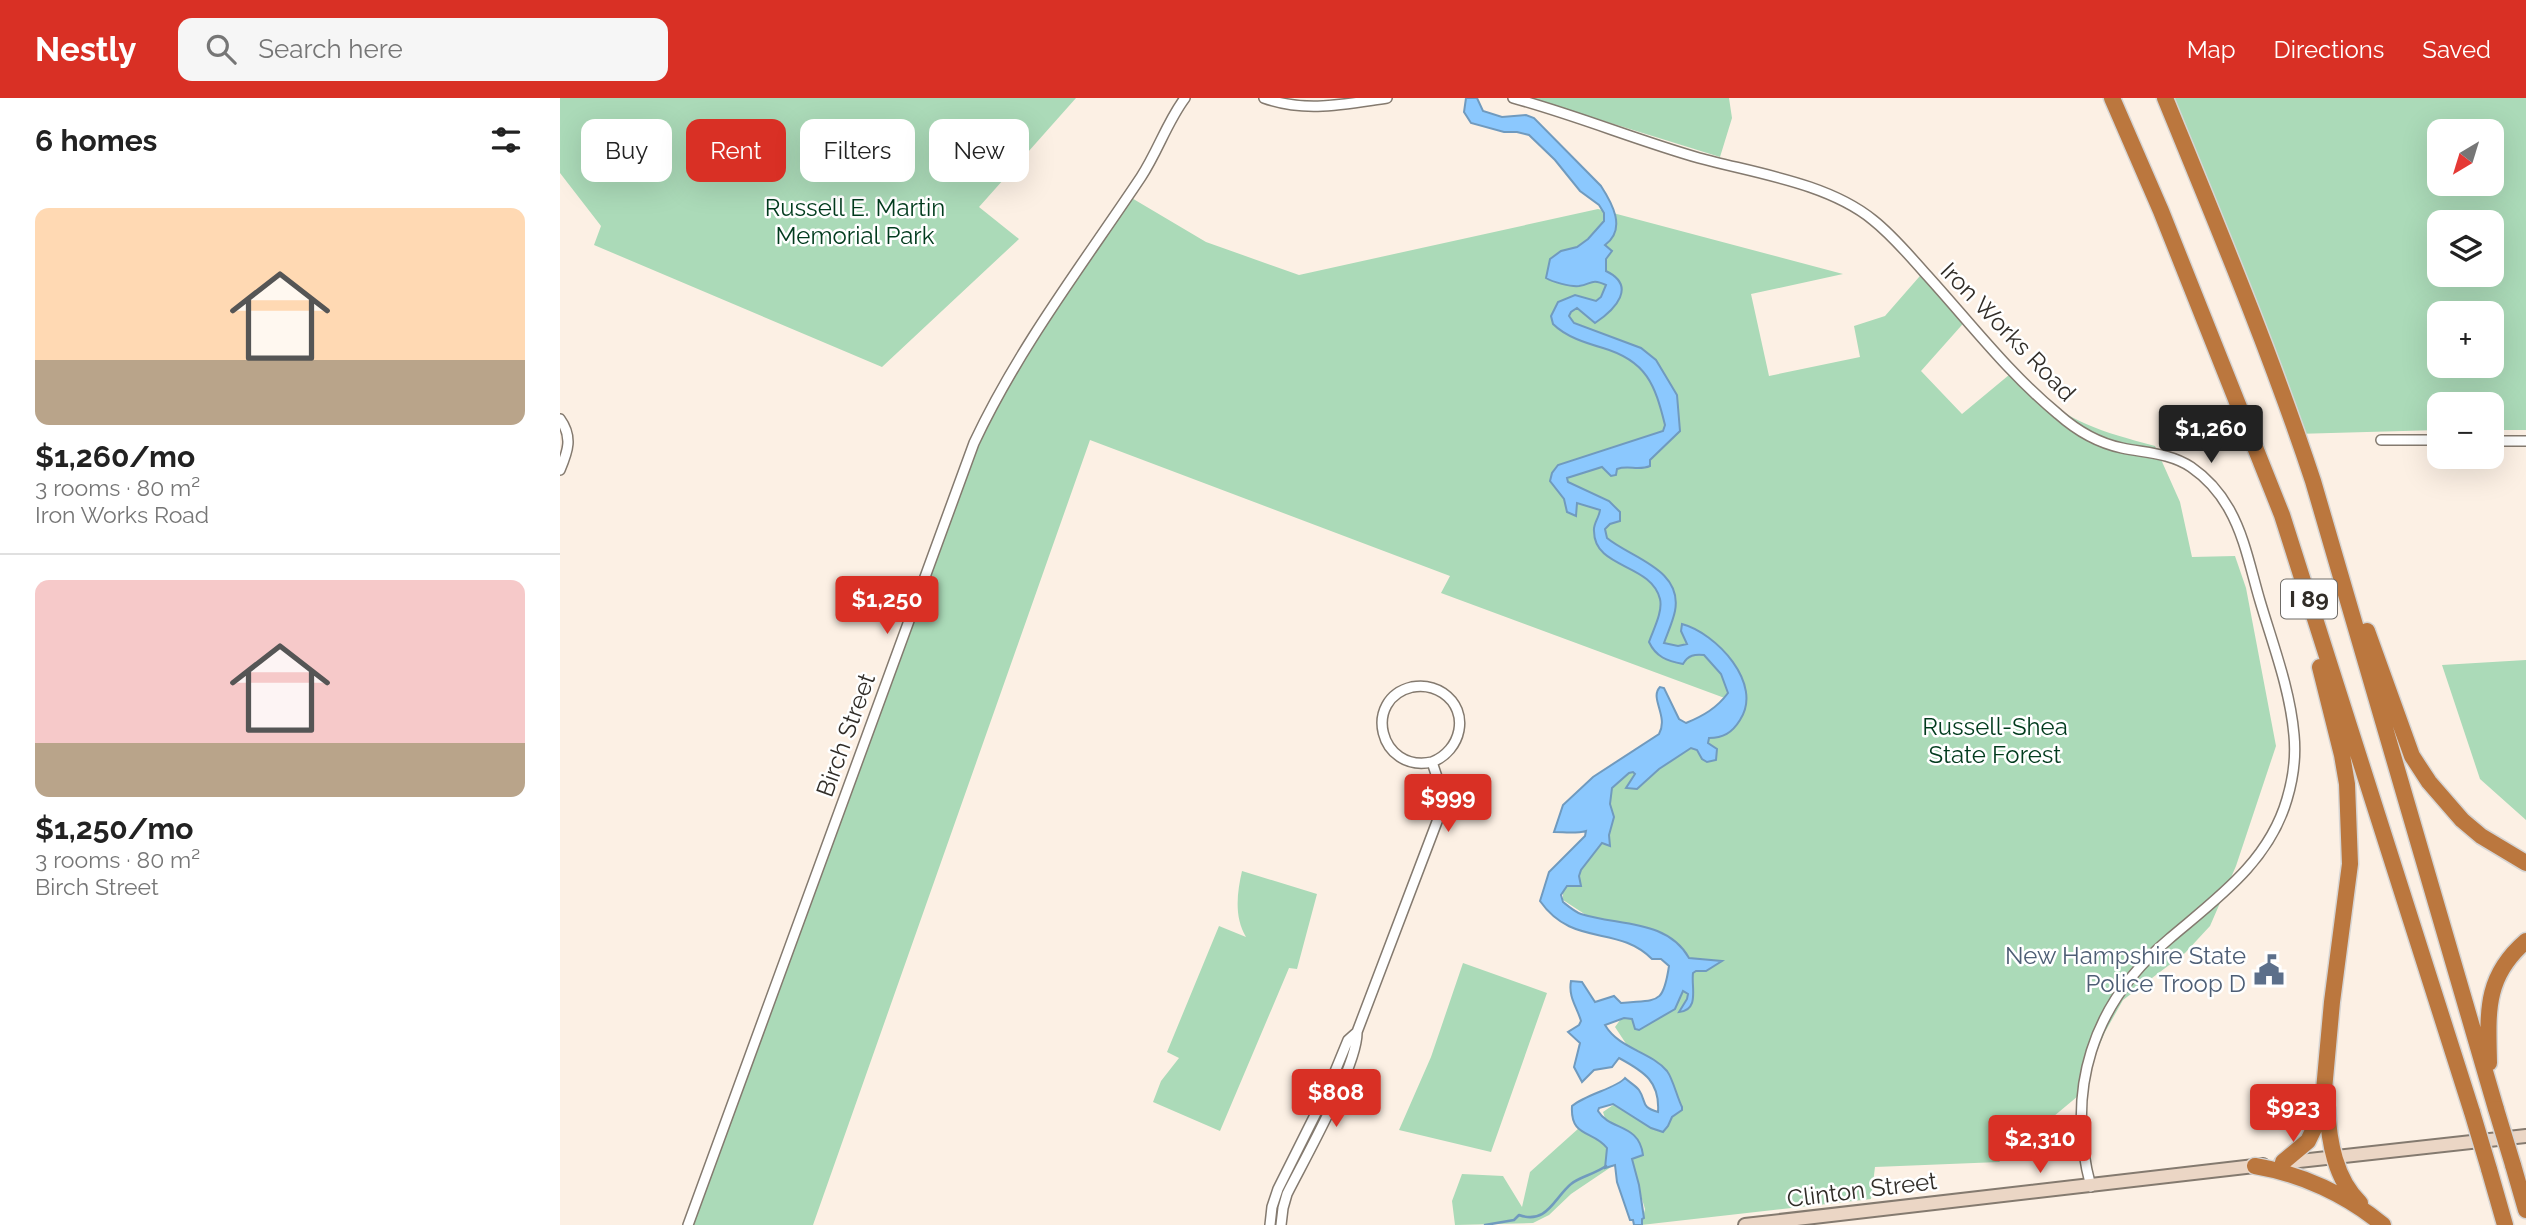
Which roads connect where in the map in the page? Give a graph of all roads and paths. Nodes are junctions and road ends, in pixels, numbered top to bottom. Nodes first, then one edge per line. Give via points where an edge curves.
1 (1185, 98) edge
2 (1264, 98) edge
3 (1387, 98) edge
4 (1513, 98) edge
5 (2112, 98) edge
6 (2165, 98) edge
7 (563, 422) edge
8 (2381, 440) dead end
9 (2427, 440) edge
10 (2504, 441) edge
11 (2526, 441) edge
12 (560, 470) edge
13 (2282, 515) junction
14 (2331, 539) junction
15 (1432, 762) junction
16 (2526, 863) edge
17 (2526, 941) edge
18 (2490, 1087) junction
19 (2326, 1091) junction
20 (2526, 1136) edge
21 (2334, 1156) junction
22 (2283, 1162) junction
23 (2255, 1166) junction
24 (1294, 1170) junction
25 (2091, 1187) junction
26 (2526, 1210) edge
27 (2377, 1220) edge
28 (688, 1225) edge
29 (1270, 1225) edge
30 (1281, 1225) edge
31 (1745, 1225) edge
32 (2505, 1225) edge

1 - 28 street, Birch Street via 1143,174 1042,321 995,398 974,443
2 - 3 street via 1318,107
4 - 25 street, Iron Works Road via 1844,202 1892,237 1990,349 2062,418 2105,443 2154,453 2191,467 2231,512 2291,711 2295,741 2287,801 2266,847 2248,870 2143,963 2103,1020 2092,1047 2081,1105 2083,1155
5 - 13 highway, I 89
6 - 14 highway, I 89 via 2284,395
7 - 12 street via 569,446
8 - 9 street
10 - 11 street
13 - 19 highway via 2347,784 2350,864
13 - 32 highway, I 89, bridge
14 - 16 highway via 2412,756 2462,820
14 - 18 highway, I 89
15 - 15 street via 1402,759 1390,750 1383,736 1387,706 1411,687 1441,691 1458,715 1460,730 1455,744
15 - 24 street via 1441,789 1438,819 1357,1032 1348,1040 1331,1093
17 - 18 highway via 2513,952 2490,996
18 - 26 highway, I 89, bridge
19 - 21 highway
19 - 22 highway via 2312,1134
20 - 21 main road, Clinton Street
21 - 22 main road, Clinton Street
21 - 27 highway via 2354,1198
22 - 23 main road, Clinton Street
23 - 25 main road, Clinton Street
23 - 27 highway via 2329,1190
24 - 29 street via 1274,1197
24 - 30 street
25 - 31 main road, Clinton Street

